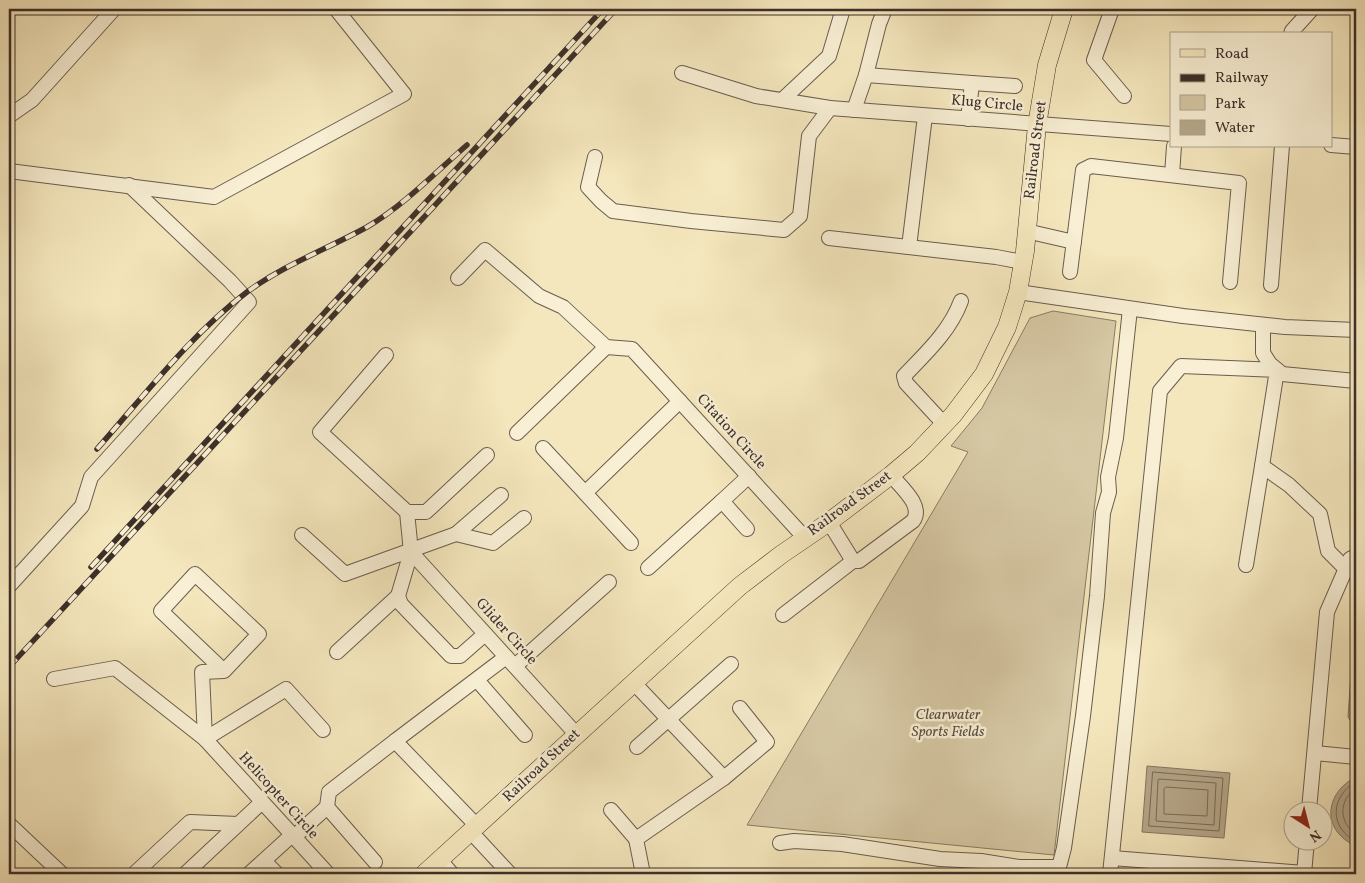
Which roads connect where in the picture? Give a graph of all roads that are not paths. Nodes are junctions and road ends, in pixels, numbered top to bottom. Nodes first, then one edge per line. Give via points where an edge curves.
1 (114, 9) edge
2 (336, 9) edge
3 (843, 9) edge
4 (885, 9) edge
5 (1064, 9) edge
6 (1112, 9) edge
7 (1312, 9) edge
8 (1292, 32) edge
9 (682, 73) dead end
10 (866, 75) junction
11 (972, 84) junction
12 (1015, 86) dead end
13 (1124, 96) dead end
14 (782, 100) junction
15 (830, 108) junction
16 (854, 110) junction
17 (9, 116) edge
18 (925, 116) junction
19 (968, 119) junction
20 (1037, 125) junction
21 (1170, 134) edge
22 (1332, 145) edge
23 (1356, 147) edge
24 (1174, 148) edge
25 (1282, 148) edge
26 (595, 157) dead end
27 (9, 170) edge
28 (1172, 175) junction
29 (129, 186) junction
30 (1026, 231) junction
31 (829, 238) dead end
32 (1074, 242) junction
33 (909, 247) junction
34 (1023, 262) junction
35 (1070, 272) dead end
36 (458, 278) dead end
37 (1230, 282) dead end
38 (1270, 285) dead end
39 (1018, 292) junction
40 (961, 301) dead end
41 (1130, 309) junction
42 (1263, 324) junction
43 (1356, 330) edge
44 (606, 347) junction
45 (386, 355) dead end
46 (1277, 370) junction
47 (1356, 381) edge
48 (680, 401) junction
49 (944, 424) junction
50 (517, 433) dead end
51 (542, 448) dead end
52 (487, 455) dead end
53 (1262, 466) junction
54 (891, 475) junction
55 (749, 476) junction
56 (585, 494) junction
57 (501, 495) dead end
58 (722, 501) junction
59 (406, 512) junction
60 (524, 518) dead end
61 (829, 522) junction
62 (747, 529) dead end
63 (456, 534) junction
64 (302, 535) dead end
65 (805, 538) junction
66 (631, 543) dead end
67 (411, 552) junction
68 (1356, 556) edge
69 (853, 561) junction
70 (1246, 565) dead end
71 (648, 568) dead end
72 (1351, 570) edge
73 (609, 582) dead end
74 (9, 586) edge
75 (398, 596) junction
76 (783, 615) dead end
77 (485, 634) junction
78 (336, 652) dead end
79 (510, 662) junction
80 (731, 664) dead end
81 (224, 671) junction
82 (54, 680) dead end
83 (477, 680) junction
84 (634, 683) junction
85 (740, 708) dead end
86 (668, 719) junction
87 (323, 730) dead end
88 (525, 734) dead end
89 (576, 735) junction
90 (205, 739) junction
91 (396, 741) junction
92 (637, 748) dead end
93 (1314, 753) junction
94 (1356, 756) edge
95 (724, 778) junction
96 (1311, 800) edge
97 (262, 802) junction
98 (327, 807) junction
99 (610, 810) dead end
100 (9, 824) edge
101 (238, 824) junction
102 (474, 829) junction
103 (293, 836) junction
104 (636, 839) junction
105 (780, 843) dead end
106 (1306, 850) edge
107 (1112, 858) junction
108 (264, 860) junction
109 (440, 860) junction
110 (375, 862) dead end
111 (62, 874) edge
112 (134, 874) edge
113 (185, 874) edge
114 (249, 874) edge
115 (277, 874) edge
116 (328, 874) edge
117 (424, 874) edge
118 (452, 874) edge
119 (510, 874) edge
120 (642, 874) edge
121 (1110, 874) edge
122 (1304, 874) edge

1 - 17 street via 32,100
2 - 29 street via 404,94 214,197
3 - 14 street via 829,56
4 - 10 street
5 - 20 main road, Railroad Street via 1047,65
6 - 13 street via 1094,60
7 - 8 street
9 - 14 street, Klug Circle via 756,96
10 - 11 street
10 - 16 street
11 - 12 street
11 - 19 street
14 - 15 street, Klug Circle
15 - 16 street, Klug Circle
15 - 26 street via 809,136 800,216 784,230 613,210 588,187
16 - 18 street, Klug Circle
18 - 19 street, Klug Circle
18 - 33 street
19 - 20 street, Klug Circle
20 - 21 street, Klug Circle
20 - 30 main road, Railroad Street
22 - 23 street
24 - 28 street
25 - 38 street
27 - 29 street
28 - 32 street via 1091,166 1083,170
28 - 37 street via 1239,183
29 - 74 street via 249,302 91,477 82,506
30 - 32 street
30 - 34 main road, Railroad Street
31 - 33 street
32 - 35 street
33 - 34 street
34 - 39 main road, Railroad Street
36 - 44 street via 485,250 539,296 563,307
39 - 41 street
39 - 49 main road, Railroad Street via 1007,326 984,374
40 - 49 street via 942,336 904,376 906,383
41 - 42 street
41 - 105 street via 1116,438 1108,478 1109,492 1103,513 1083,716 1059,867 1019,868 842,844
42 - 43 street
42 - 46 street via 1263,353
44 - 48 street, Citation Circle via 632,349
44 - 50 street
45 - 59 street via 320,432
46 - 47 street via 1282,374
46 - 53 street
46 - 107 street via 1181,366 1160,391
48 - 55 street, Citation Circle
48 - 56 street
49 - 54 main road, Railroad Street
51 - 56 street
52 - 59 street via 426,512
53 - 70 street
53 - 72 street via 1289,485 1320,514 1328,551
54 - 61 main road, Railroad Street
54 - 69 street via 914,502 916,518 859,561
55 - 58 street
55 - 65 street, Citation Circle
56 - 66 street
57 - 63 street
58 - 62 street
58 - 71 street
59 - 67 street
60 - 63 street via 493,543
61 - 65 main road, Railroad Street
61 - 69 street
63 - 67 street
64 - 67 street via 345,574
65 - 84 main road, Railroad Street via 740,586
67 - 75 street
67 - 77 street, Glider Circle
68 - 72 street via 1350,559
69 - 76 street
72 - 93 street via 1327,612
73 - 79 street
75 - 77 street via 401,604 451,656 460,656
75 - 78 street
77 - 79 street, Glider Circle
79 - 83 street
79 - 89 street, Glider Circle
80 - 86 street
81 - 81 street via 259,634 195,574 160,612
81 - 90 street via 202,672
82 - 90 street, Helicopter Circle via 115,668
83 - 88 street
83 - 91 street
84 - 86 street
84 - 89 main road, Railroad Street
85 - 95 street via 768,742
86 - 92 street
86 - 95 street
87 - 90 street via 286,689
89 - 102 main road, Railroad Street
90 - 97 street, Helicopter Circle
91 - 98 street via 329,792
91 - 102 street
93 - 94 street
93 - 96 street
95 - 104 street
97 - 101 street
97 - 103 street, Helicopter Circle
98 - 103 street
98 - 110 street
99 - 104 street
100 - 111 street
101 - 112 street via 190,822
101 - 113 street
102 - 109 main road, Railroad Street
102 - 119 street
103 - 108 street
103 - 116 street, Helicopter Circle
104 - 120 street
106 - 122 street
107 - 121 street
107 - 122 street
108 - 114 street
108 - 115 street
109 - 117 main road, Railroad Street
109 - 118 street

